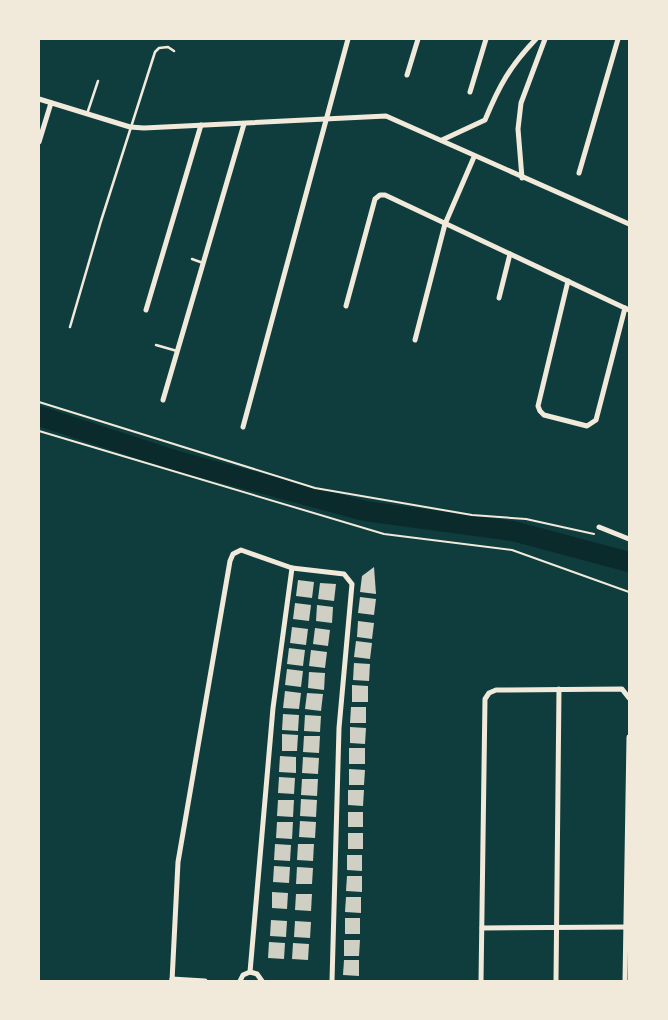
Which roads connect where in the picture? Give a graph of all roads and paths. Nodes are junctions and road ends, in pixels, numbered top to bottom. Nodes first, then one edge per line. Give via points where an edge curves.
1 (348, 39) edge
2 (418, 39) edge
3 (486, 39) edge
4 (536, 39) edge
5 (545, 39) edge
6 (618, 39) edge
7 (174, 51) dead end
8 (407, 75) dead end
9 (98, 81) dead end
10 (470, 92) dead end
11 (39, 99) edge
12 (51, 103) junction
13 (87, 114) junction
14 (326, 120) junction
15 (244, 124) junction
16 (201, 126) junction
17 (130, 127) junction
18 (442, 140) junction
19 (39, 142) edge
20 (474, 157) junction
21 (579, 173) dead end
22 (522, 178) junction
23 (445, 224) junction
24 (629, 224) edge
25 (510, 254) junction
26 (192, 259) dead end
27 (204, 263) junction
28 (568, 281) junction
29 (499, 298) dead end
30 (346, 306) dead end
31 (627, 309) edge
32 (146, 310) dead end
33 (70, 328) dead end
34 (415, 340) dead end
35 (156, 345) dead end
36 (179, 352) junction
37 (163, 400) dead end
38 (39, 402) edge
39 (243, 427) dead end
40 (39, 431) edge
41 (598, 527) dead end
42 (601, 536) dead end
43 (629, 539) edge
44 (292, 568) junction
45 (629, 592) edge
46 (559, 689) junction
47 (629, 698) edge
48 (629, 737) edge
49 (557, 927) junction
50 (628, 927) edge
51 (482, 928) junction
52 (250, 972) junction
53 (172, 980) edge
54 (205, 981) edge
55 (240, 981) edge
56 (262, 981) edge
57 (332, 981) edge
58 (482, 981) edge
59 (556, 981) edge
60 (625, 981) edge

1 - 14 street
2 - 8 street
3 - 10 street
4 - 18 street via 514,62 500,84 485,120
5 - 22 street via 521,103 518,129
6 - 21 street
7 - 17 lane via 168,47 155,52
9 - 13 lane
11 - 12 street
12 - 13 street
12 - 19 street
13 - 17 street
14 - 15 street
14 - 18 street via 386,116
14 - 39 street
15 - 16 street
15 - 27 street
16 - 17 street
16 - 32 street
17 - 33 lane
18 - 20 street
20 - 22 street
20 - 23 street
22 - 24 street
23 - 25 street
23 - 30 street via 385,195 375,199
23 - 34 street
25 - 28 street
25 - 29 street
26 - 27 lane
27 - 36 street
28 - 31 street
28 - 31 street via 538,406 544,414 587,426 596,420
35 - 36 lane
36 - 37 street
38 - 42 path via 315,488 463,514 526,519
40 - 45 path via 384,534 512,550
41 - 43 street
44 - 52 street via 272,708
44 - 53 street via 246,550 233,554 230,561 178,862
44 - 57 street via 344,574 352,584 353,592 339,728
46 - 47 street via 622,689
46 - 49 street
46 - 51 street via 496,690 485,699
48 - 50 street
49 - 50 street
49 - 51 street
49 - 59 street
50 - 60 street
51 - 58 street
52 - 55 street
52 - 56 street via 257,974
53 - 54 street

